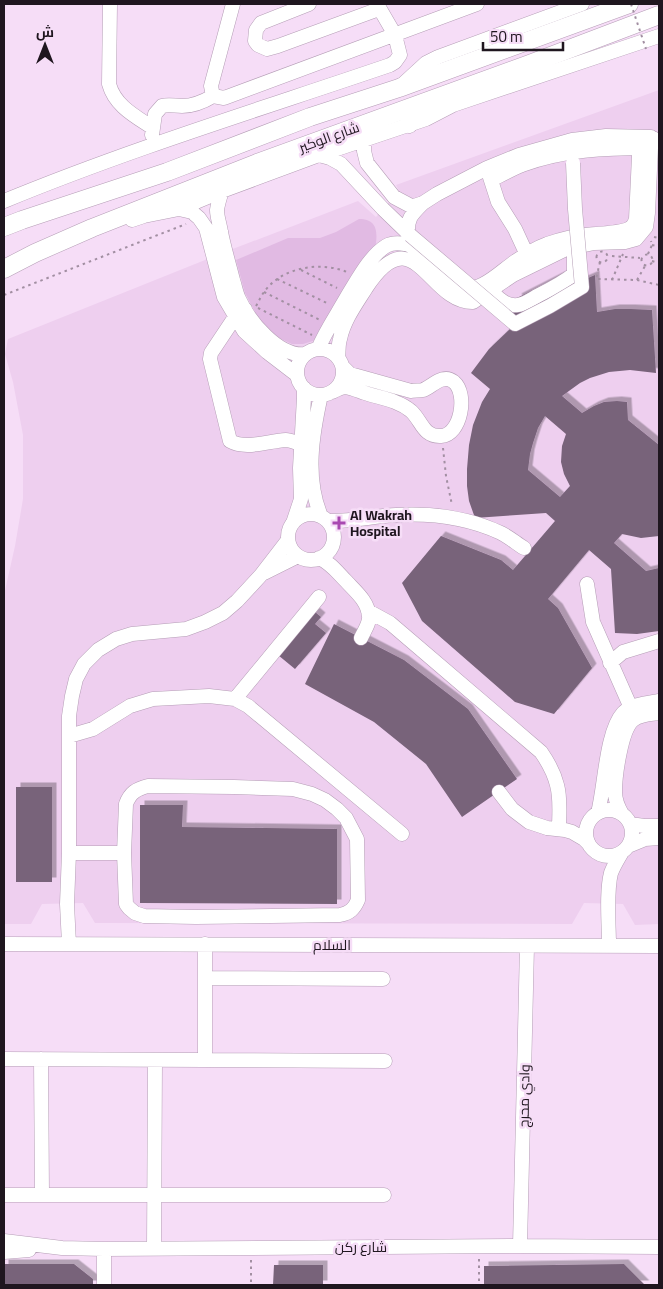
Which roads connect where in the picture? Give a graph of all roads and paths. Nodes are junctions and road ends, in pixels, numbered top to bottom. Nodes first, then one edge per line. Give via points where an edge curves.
1 (110, 4) edge
2 (233, 4) edge
3 (309, 4) edge
4 (476, 4) edge
5 (582, 4) edge
6 (630, 4) edge
7 (378, 6) edge
8 (560, 8) edge
9 (659, 15) edge
10 (395, 35) junction
11 (659, 36) edge
12 (646, 49) dead end
13 (398, 88) junction
14 (213, 96) junction
15 (425, 102) junction
16 (409, 124) junction
17 (153, 128) junction
18 (364, 139) junction
19 (651, 143) edge
20 (150, 146) junction
21 (572, 152) junction
22 (319, 155) junction
23 (489, 174) junction
24 (222, 191) junction
25 (4, 201) edge
26 (423, 203) junction
27 (179, 209) junction
28 (199, 218) junction
29 (4, 228) edge
30 (92, 228) junction
31 (409, 234) junction
32 (659, 238) edge
33 (625, 242) junction
34 (652, 245) junction
35 (659, 245) edge
36 (574, 248) junction
37 (648, 254) junction
38 (528, 255) junction
39 (607, 255) junction
40 (622, 257) junction
41 (641, 258) junction
42 (652, 261) junction
43 (600, 262) junction
44 (659, 263) edge
45 (645, 266) junction
46 (4, 269) edge
47 (299, 269) junction
48 (359, 276) junction
49 (277, 279) junction
50 (612, 280) junction
51 (637, 280) junction
52 (659, 285) edge
53 (489, 287) junction
54 (264, 292) junction
55 (349, 294) junction
56 (4, 295) edge
57 (340, 309) junction
58 (240, 313) junction
59 (330, 325) junction
60 (316, 348) junction
61 (340, 362) junction
62 (297, 375) junction
63 (304, 388) junction
64 (326, 394) junction
65 (434, 437) junction
66 (301, 444) junction
67 (324, 519) junction
68 (457, 519) junction
69 (354, 520) junction
70 (293, 523) junction
71 (333, 539) junction
72 (288, 540) junction
73 (524, 548) dead end
74 (298, 556) junction
75 (319, 558) junction
76 (261, 575) junction
77 (587, 584) dead end
78 (353, 587) junction
79 (319, 597) dead end
80 (368, 611) junction
81 (358, 636) dead end
82 (659, 641) edge
83 (610, 663) junction
84 (235, 699) junction
85 (659, 701) edge
86 (631, 708) junction
87 (659, 713) edge
88 (69, 736) junction
89 (502, 790) dead end
90 (595, 816) junction
91 (626, 819) junction
92 (659, 826) edge
93 (562, 830) junction
94 (402, 834) dead end
95 (659, 838) edge
96 (593, 848) junction
97 (625, 849) junction
98 (69, 853) junction
99 (124, 853) junction
100 (610, 886) junction
101 (4, 944) edge
102 (69, 944) junction
103 (205, 944) junction
104 (527, 946) junction
105 (609, 946) junction
106 (659, 946) edge
107 (205, 978) junction
108 (383, 979) dead end
109 (4, 1059) edge
110 (41, 1059) junction
111 (155, 1060) junction
112 (205, 1060) junction
113 (385, 1061) dead end
114 (4, 1195) edge
115 (42, 1195) junction
116 (154, 1195) junction
117 (384, 1195) dead end
118 (4, 1241) edge
119 (479, 1246) junction
120 (520, 1246) junction
121 (659, 1247) edge
122 (62, 1248) junction
123 (154, 1248) junction
124 (251, 1248) junction
125 (104, 1249) junction
126 (4, 1252) edge
127 (104, 1285) edge
128 (251, 1285) edge
129 (479, 1285) edge

1 - 17 street via 111,93 126,110
2 - 14 street via 211,86
3 - 7 street via 261,23 256,30 255,41 267,49 278,46
4 - 10 street
5 - 8 street
6 - 12 path, bridge
6 - 13 main road, شارع الوكير
7 - 10 street
8 - 13 street via 438,57
9 - 15 main road, شارع الوكير
10 - 14 street via 224,98
10 - 20 street via 400,55 390,65
11 - 16 street via 453,105
13 - 29 main road, شارع الوكير
14 - 17 street via 195,104 162,106 155,114
15 - 16 main road
15 - 30 main road, شارع الوكير
16 - 18 street
17 - 20 street
18 - 22 street
18 - 26 street via 367,163 394,197 411,206
19 - 21 street
19 - 33 street via 646,227 636,240
19 - 38 street via 636,219 630,228 566,238
20 - 25 street
21 - 23 street
21 - 31 street, bridge via 582,286 515,324
22 - 24 street
22 - 31 street via 341,164
23 - 26 street via 437,194
23 - 38 street via 498,202
24 - 27 street
24 - 58 street via 218,217
26 - 31 street via 408,222
27 - 28 street via 192,212
27 - 30 street
28 - 56 path
28 - 58 street via 206,228 224,297
30 - 46 main road, شارع الوكير
32 - 34 path via 652,238
33 - 36 street via 594,243
33 - 40 path
34 - 35 path
34 - 37 path
36 - 53 street
36 - 53 street via 574,274 519,305 504,302
37 - 41 path
37 - 42 path
38 - 53 street via 515,262
39 - 40 path
39 - 43 path via 606,261
39 - 43 path via 603,251 598,253 596,258
40 - 41 path
40 - 50 path
41 - 45 path
42 - 44 path
42 - 45 path
43 - 50 path via 596,279
45 - 51 path
47 - 48 path via 341,269
47 - 49 path
47 - 55 path
48 - 53 street via 379,252 395,243 419,251 464,288
48 - 55 street
49 - 54 path
49 - 57 path
50 - 51 path
51 - 52 path
53 - 61 street via 474,302 460,301 417,264 408,260 392,260 369,284 350,314 339,341
54 - 59 path
54 - 60 path via 256,307
55 - 57 street
57 - 59 street
58 - 60 street via 270,340 292,353 299,355
58 - 62 street via 244,331
58 - 66 street via 210,359 230,441 244,445 288,440
59 - 60 street
60 - 61 street via 333,353
60 - 62 street via 301,360
61 - 64 street via 341,382
61 - 65 street via 350,374 411,391 422,390 440,379 454,382 461,393 458,420 445,436
62 - 63 street
63 - 64 street via 315,394
63 - 66 street
64 - 65 street via 345,387 399,404 410,410 422,428
64 - 67 street via 312,439 314,494
65 - 68 path via 443,449 451,504
66 - 70 street via 301,499
67 - 69 street
67 - 70 street via 313,514 298,518
67 - 71 street via 332,528
68 - 69 street via 396,515
68 - 73 street via 503,534
69 - 71 street via 340,529
70 - 72 street
71 - 75 street via 330,550
71 - 78 street via 338,561
72 - 74 street
72 - 76 street
74 - 75 street via 312,560
74 - 76 street
75 - 78 street via 330,564
76 - 88 street via 223,614 206,622 186,629 132,634 98,650 84,664 76,679
77 - 83 street via 593,622
78 - 80 street
79 - 84 street
80 - 81 street
80 - 93 street via 390,623 541,752 557,782
82 - 83 street via 624,652
83 - 86 street
84 - 88 street via 209,696 153,699 130,706 93,729
84 - 94 street via 248,706
85 - 86 street
86 - 90 street via 615,725 601,801
87 - 91 street via 632,720 626,730 615,793
88 - 98 street
89 - 93 street via 512,809 522,816 538,826
90 - 91 street via 610,810
90 - 93 street
90 - 96 street via 586,831
91 - 92 street via 644,826
91 - 97 street via 632,831
93 - 96 street via 578,835
95 - 97 street via 645,839
96 - 97 street via 602,855 610,856
96 - 100 street via 604,862
97 - 100 street via 611,873
98 - 99 street
98 - 102 street
99 - 99 street via 126,904 144,916 340,916 351,911 358,900 357,839 352,829 342,814 325,800 293,789 138,788 126,804
100 - 105 street
101 - 102 street, السلام
102 - 103 street, السلام
103 - 104 street, السلام
103 - 107 street
104 - 105 street, السلام
104 - 120 street, وادي محرج
105 - 106 street, السلام
107 - 108 street
107 - 112 street
109 - 110 street
110 - 111 street
110 - 115 street
111 - 112 street
111 - 116 street
112 - 113 street
114 - 115 street
115 - 116 street
116 - 117 street
116 - 123 street
118 - 122 street, شارع ركن
119 - 120 street, شارع ركن
119 - 124 street, شارع ركن
119 - 129 path
120 - 121 street, شارع ركن
122 - 125 street, شارع ركن
122 - 126 street, شارع ركن
123 - 124 street, شارع ركن
123 - 125 street, شارع ركن
124 - 128 path
125 - 127 street

